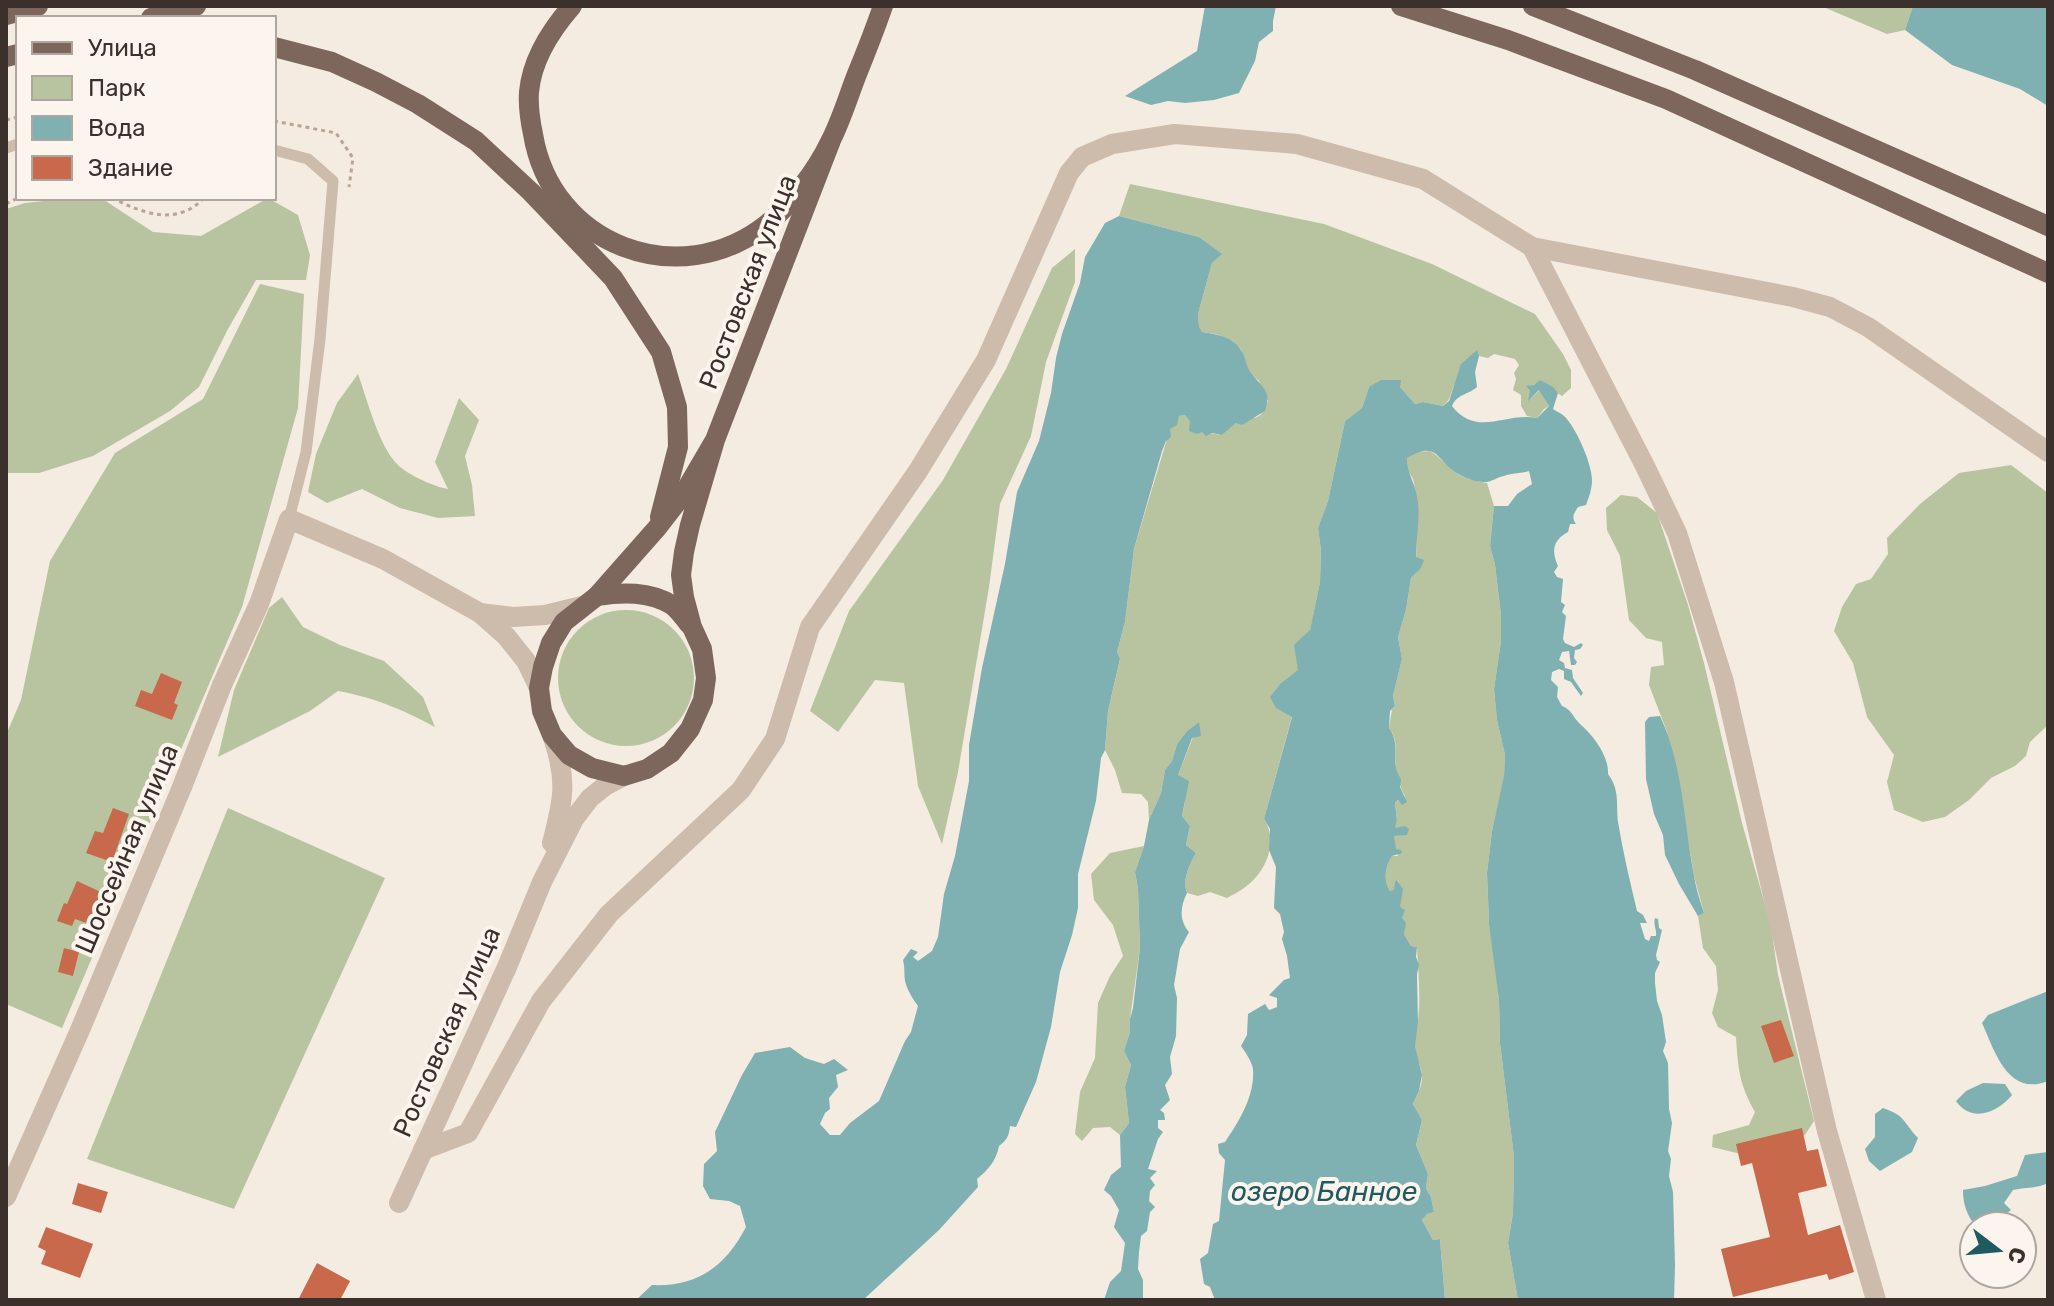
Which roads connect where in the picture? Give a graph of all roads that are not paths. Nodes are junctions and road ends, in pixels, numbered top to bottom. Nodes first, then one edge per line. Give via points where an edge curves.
1 (38, 6) edge
2 (196, 6) edge
3 (572, 6) edge
4 (1401, 6) edge
5 (1533, 6) edge
6 (882, 9) edge
7 (6, 15) edge
8 (158, 16) edge
9 (276, 48) edge
10 (830, 143) junction
11 (276, 151) edge
12 (2048, 226) edge
13 (1532, 247) junction
14 (2048, 273) edge
15 (715, 440) junction
16 (2048, 452) edge
17 (289, 519) junction
18 (657, 528) junction
19 (589, 601) junction
20 (480, 613) junction
21 (692, 627) junction
22 (539, 688) junction
23 (552, 735) junction
24 (624, 776) junction
25 (542, 882) junction
26 (423, 1150) junction
27 (6, 1197) edge
28 (399, 1203) dead end
29 (1876, 1300) edge

1 - 7 main road
2 - 8 main road
3 - 10 main road via 539,56 529,113 549,182 570,211 601,237 664,257 702,255 739,243 797,194
4 - 14 main road via 1666,99
5 - 12 main road via 1695,70
6 - 10 main road
9 - 18 main road via 332,62 376,82 476,141 613,278 661,352 677,407 678,447
10 - 15 main road, Ростовская улица
11 - 17 lane via 308,159 333,181 306,452
13 - 16 street via 1830,307 1868,327
13 - 26 street via 1423,179 1297,144 1175,134 1112,144 1082,157 1069,173 986,360 918,471 810,627 767,752 741,790 599,926 541,1001 468,1133
13 - 29 street via 1677,533 1724,682 1827,1131
15 - 18 main road
15 - 21 main road via 681,575
17 - 20 street via 383,559
17 - 27 street, Шоссейная улица via 259,604
18 - 19 main road
19 - 20 street via 545,615
19 - 21 main road via 618,593 657,598
19 - 22 main road via 564,622 551,643
20 - 22 street via 526,661
21 - 24 main road via 706,678 690,729 671,753
22 - 23 main road
23 - 24 main road via 569,755
23 - 25 street via 561,762 562,806
24 - 25 street via 590,798
25 - 26 street, Ростовская улица
26 - 28 street, Ростовская улица

